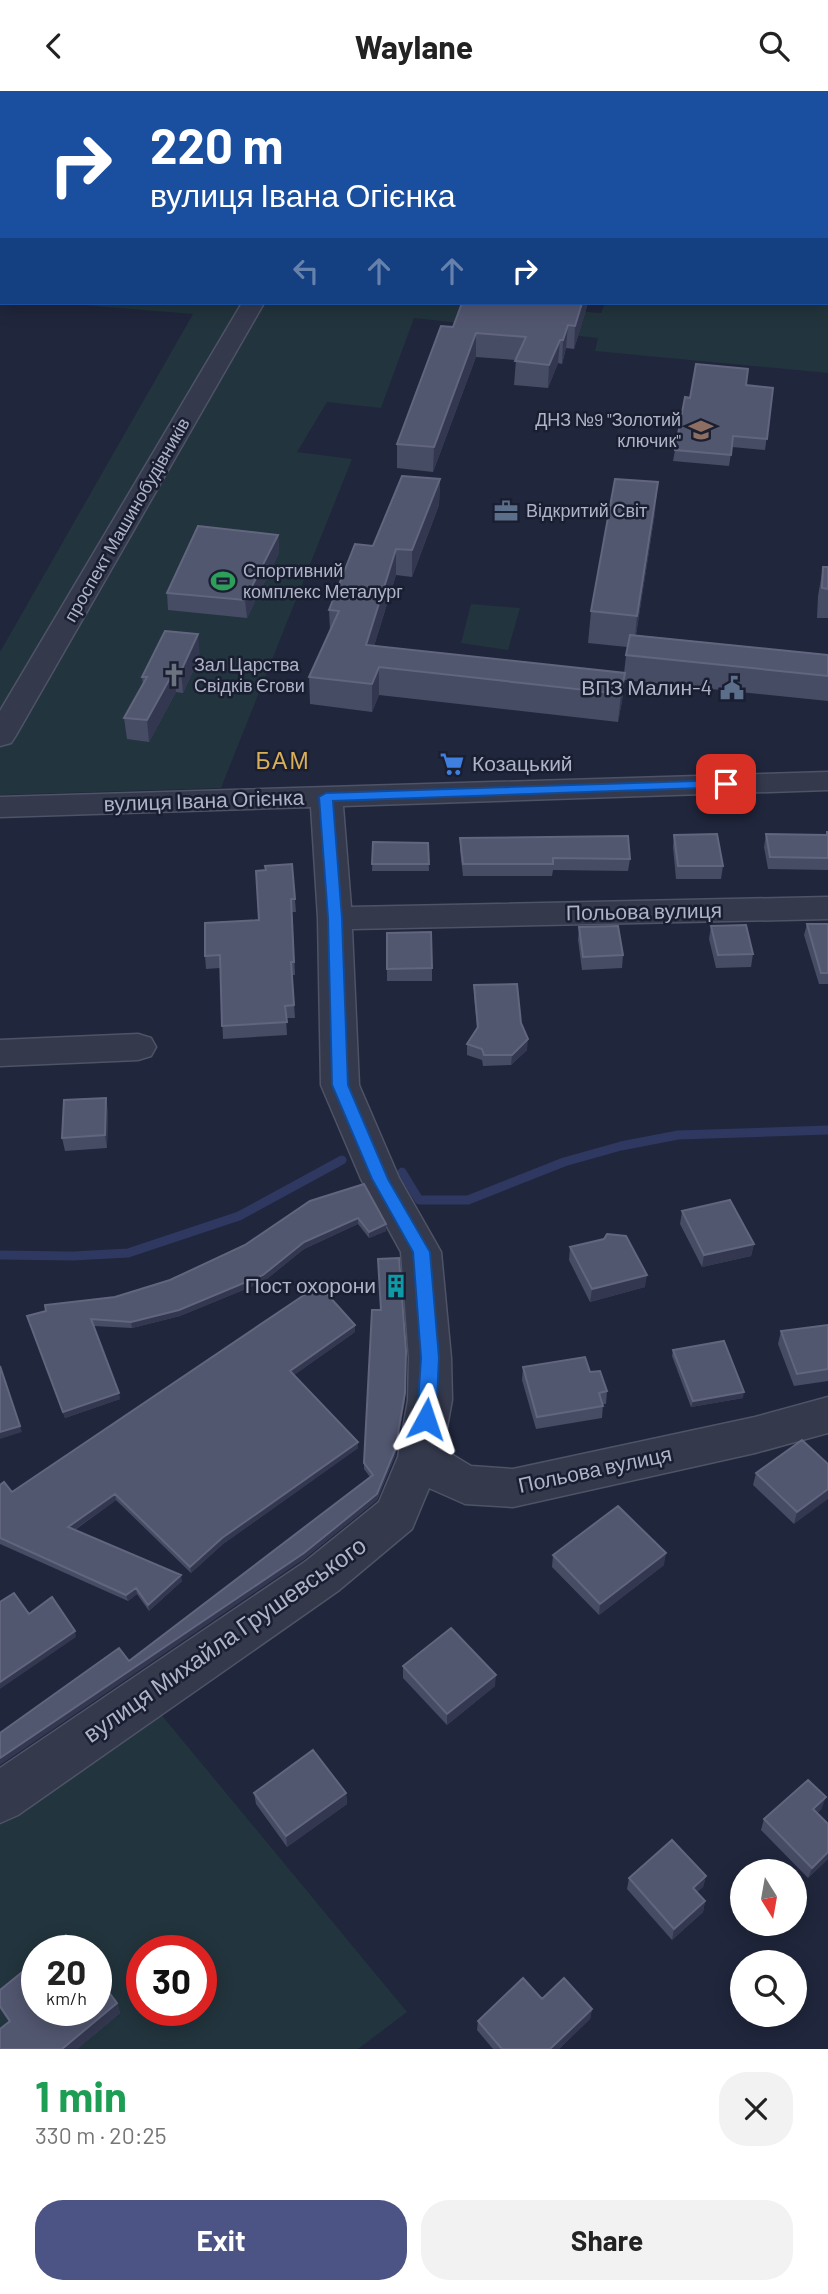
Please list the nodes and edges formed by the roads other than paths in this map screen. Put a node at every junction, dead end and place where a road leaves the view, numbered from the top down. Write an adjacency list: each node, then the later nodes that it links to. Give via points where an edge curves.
1 (252, 305): 2 (street, проспект Машинобудівників)
2 (0, 737)
3 (828, 781): 4 (street, вулиця Івана Огієнка)
4 (326, 797): 5 (street, вулиця Івана Огієнка); 7 (street)
5 (0, 807)
6 (828, 908): 7 (street, Польова вулиця)
7 (335, 918): 11 (street, via 340,1085 380,1179 421,1252 430,1400)
8 (138, 1047): 9 (street)
9 (0, 1053)
10 (828, 1415): 11 (street, Польова вулиця, via 513,1488 465,1485)
11 (420, 1457): 12 (street, вулиця Михайла Грушевського, via 396,1515 322,1576)
12 (0, 1798)

